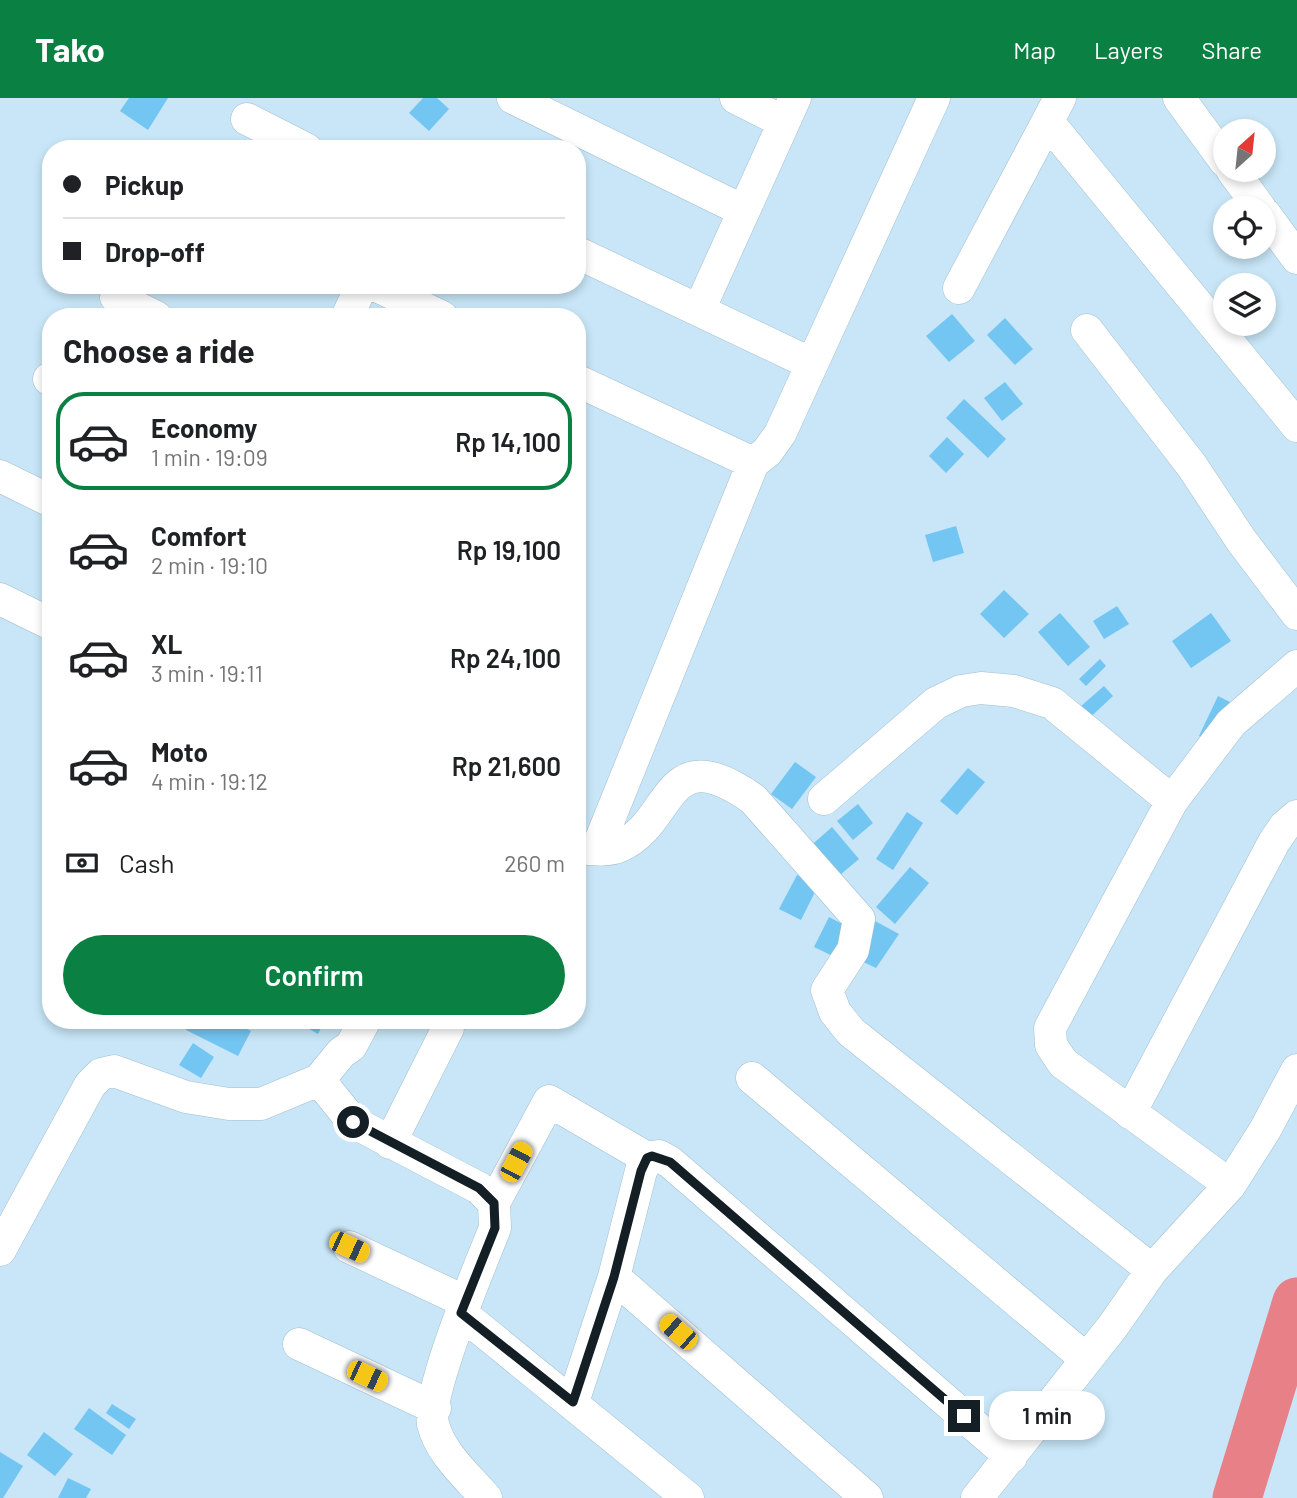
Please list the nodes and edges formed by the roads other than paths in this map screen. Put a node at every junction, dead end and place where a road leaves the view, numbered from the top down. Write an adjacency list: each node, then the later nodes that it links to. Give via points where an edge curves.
1 (513, 98): 10 (street)
2 (736, 98): 5 (street)
3 (934, 98): 21 (street)
4 (1179, 98): 9 (street)
5 (790, 110): 10 (street)
6 (1054, 110): 14 (street); 23 (street)
7 (247, 119): 8 (street)
8 (288, 140)
9 (1213, 145)
10 (744, 211): 19 (street)
11 (1276, 229): 13 (street)
12 (586, 257): 19 (street)
13 (1297, 258)
14 (959, 288)
15 (394, 294): 18 (street)
16 (116, 298): 17 (street)
17 (137, 308)
18 (423, 308)
19 (699, 310): 21 (street)
20 (1087, 330): 28 (street, via 1192,466)
21 (812, 364): 24 (street, via 780,434)
22 (586, 385): 24 (street)
23 (1297, 426)
24 (753, 463): 34 (street)
25 (0, 475): 26 (street)
26 (42, 496)
27 (0, 599): 29 (street)
28 (1297, 614)
29 (42, 620)
30 (1297, 666): 32 (street, via 1231,723)
31 (824, 799): 32 (street, via 936,702 981,688 1014,691 1052,703)
32 (1172, 801): 40 (street, via 1050,1028 1051,1045 1063,1063)
33 (1297, 816): 40 (street, via 1274,842)
34 (587, 848): 47 (street, via 621,846 687,779 707,776 753,799 859,919 853,950 827,990 835,1012 851,1031)
35 (360, 1029): 39 (street, via 351,1046)
36 (447, 1029): 41 (street)
37 (1297, 1070): 43 (street)
38 (752, 1078): 51 (street)
39 (319, 1080): 41 (street, via 353,1122); 46 (street, via 261,1104 229,1104 186,1097 114,1071 101,1074 90,1085)
40 (1129, 1113): 43 (street)
41 (390, 1143): 44 (street, via 479,1188)
42 (647, 1158): 44 (street, via 549,1101); 48 (street); 54 (street, via 659,1156 670,1162)
43 (1230, 1185): 47 (street)
44 (494, 1203): 49 (street, via 495,1228)
45 (349, 1247): 49 (street)
46 (0, 1250)
47 (1152, 1270): 51 (street)
48 (614, 1277): 52 (street); 57 (street)
49 (464, 1307): 52 (street); 53 (street, via 439,1380)
50 (299, 1344): 53 (street)
51 (1086, 1359): 54 (street)
52 (573, 1402): 56 (street)
53 (435, 1408): 55 (street, via 432,1422 447,1455)
54 (1011, 1457): 58 (street)
55 (486, 1498)
56 (688, 1498)
57 (867, 1498)
58 (977, 1498)

